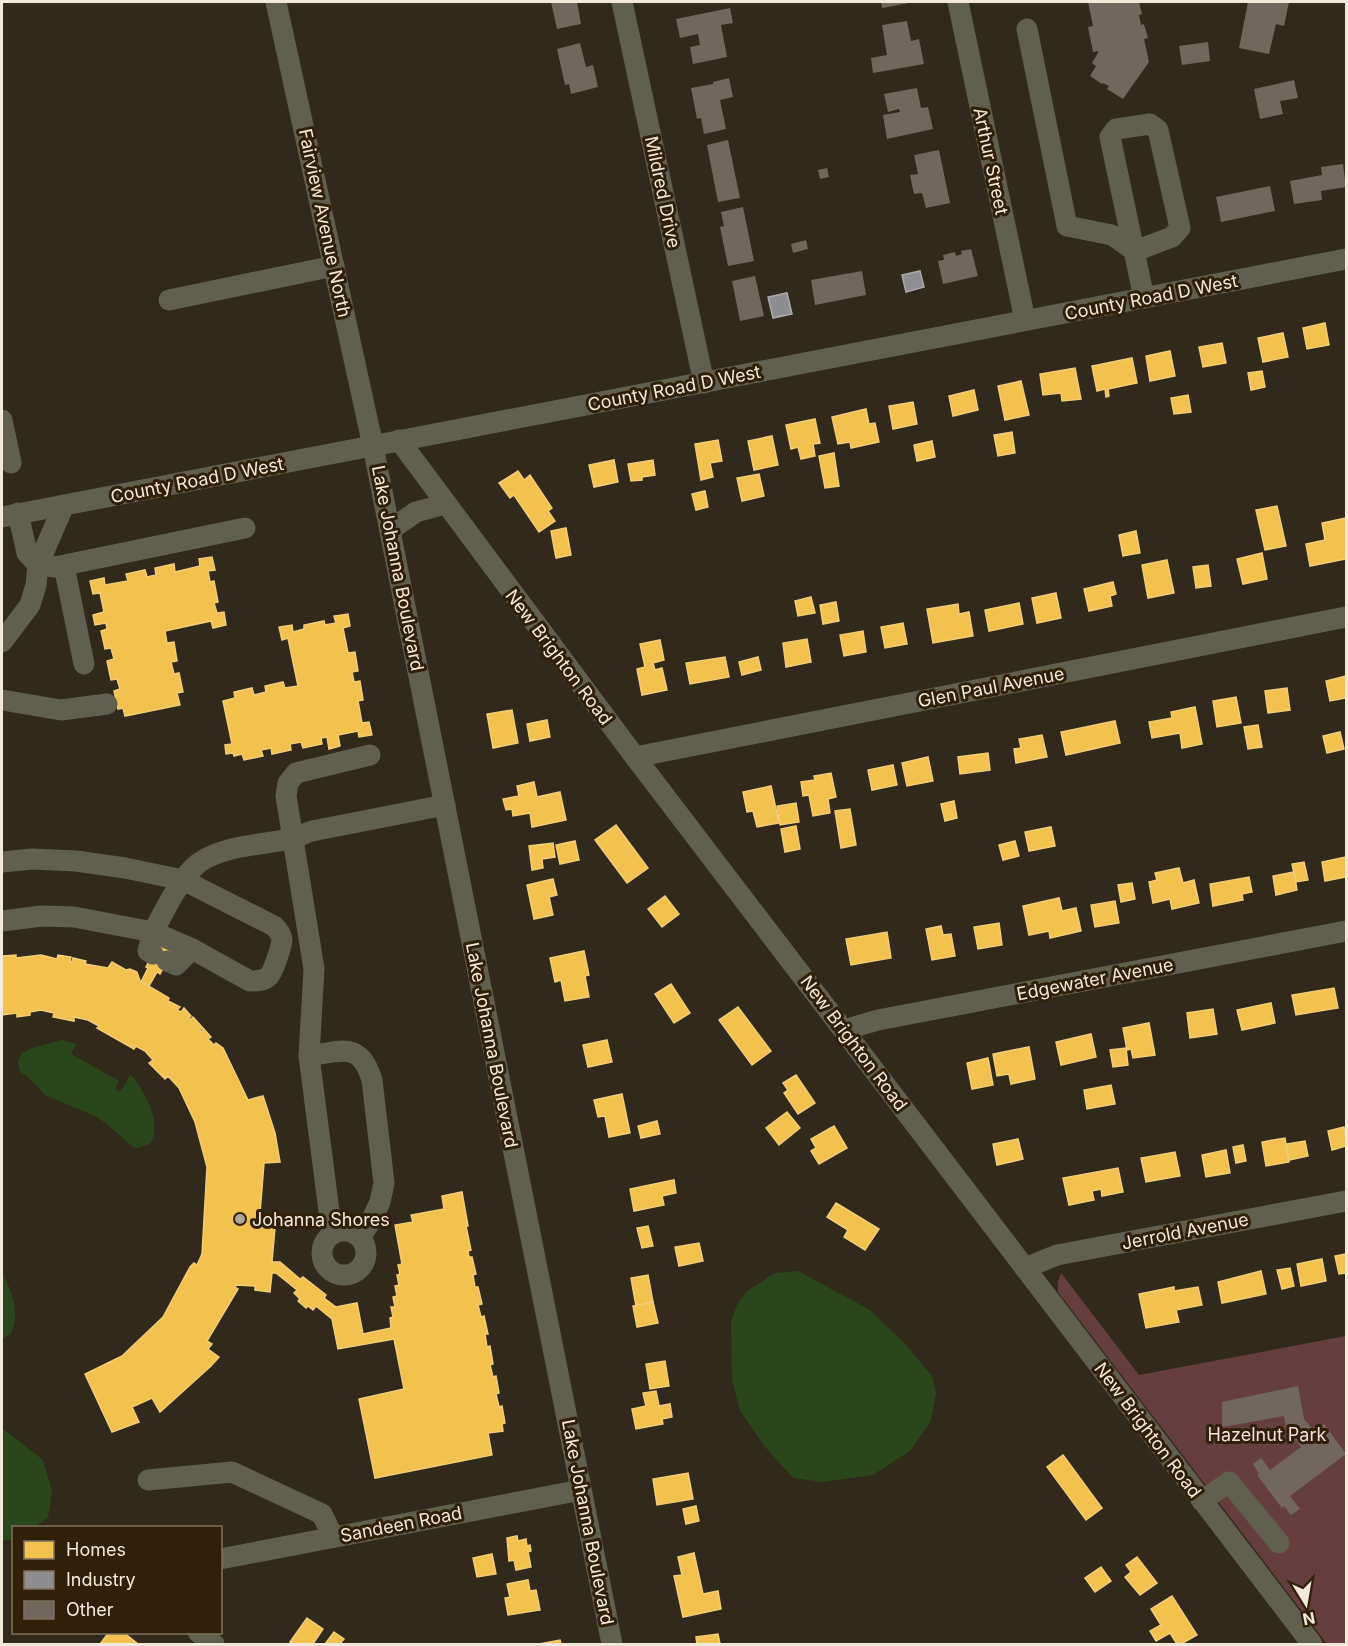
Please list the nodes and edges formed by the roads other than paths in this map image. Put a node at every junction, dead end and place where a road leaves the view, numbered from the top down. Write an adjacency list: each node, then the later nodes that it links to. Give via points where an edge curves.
1 (276, 2): 7 (street, Fairview Avenue North)
2 (622, 2): 11 (street, Mildred Drive)
3 (957, 2): 10 (street, Arthur Street)
4 (1028, 29): 5 (street, via 1066,226 1112,235)
5 (1135, 251): 5 (street, via 1172,237 1180,228 1158,130 1150,124 1116,129 1110,137); 8 (street)
6 (1347, 259): 8 (street, County Road D West)
7 (334, 266): 9 (street); 14 (street, Fairview Avenue North)
8 (1144, 298): 10 (street, County Road D West)
9 (169, 300)
10 (1025, 320): 11 (street, County Road D West)
11 (704, 382): 13 (street, County Road D West)
12 (2, 420): 15 (street)
13 (399, 440): 14 (street, County Road D West); 16 (street, New Brighton Road)
14 (373, 446): 17 (street, County Road D West); 20 (street, Lake Johanna Boulevard)
15 (11, 463)
16 (445, 504): 20 (street, via 416,512); 29 (street, New Brighton Road)
17 (64, 506): 18 (street, County Road D West); 21 (street)
18 (10, 515): 21 (street, via 27,553)
19 (245, 528): 22 (street)
20 (390, 530): 30 (street, Lake Johanna Boulevard)
21 (38, 565): 22 (street); 24 (street, via 30,605)
22 (64, 566): 25 (street)
23 (1347, 617): 29 (street, Glen Paul Avenue)
24 (2, 642)
25 (84, 664)
26 (2, 700): 27 (street, via 61,710)
27 (107, 704)
28 (370, 755): 31 (street, via 296,773 288,783 286,796)
29 (635, 757): 38 (street, New Brighton Road)
30 (446, 812): 31 (street, via 312,831); 45 (street, Lake Johanna Boulevard)
31 (293, 838): 33 (street, via 220,852 201,861); 39 (street, via 314,969)
32 (2, 862): 33 (street, via 76,861)
33 (183, 880): 36 (street); 37 (street, via 274,926 282,936 270,975 263,980 250,981)
34 (2, 921): 36 (street, via 74,917)
35 (1347, 931): 38 (street, Edgewater Avenue, via 878,1020)
36 (153, 932): 37 (street); 37 (street, via 148,951 160,958 176,965)
37 (192, 950)
38 (844, 1030): 43 (street, New Brighton Road)
39 (309, 1056): 41 (street); 42 (street, via 349,1050 368,1067 372,1080 384,1183 380,1202)
40 (1347, 1201): 43 (street, Jerrold Avenue, via 1057,1255)
41 (332, 1234): 42 (street, via 347,1230); 42 (street, via 322,1246 322,1257 330,1270 340,1275 357,1271 365,1262 366,1250)
42 (360, 1237)
43 (1025, 1268): 46 (street, New Brighton Road)
44 (148, 1480): 47 (street, via 232,1472 322,1514)
45 (581, 1490): 47 (street, Sandeen Road); 52 (street, Lake Johanna Boulevard)
46 (1202, 1501): 48 (street, via 1229,1482); 53 (street, New Brighton Road)
47 (333, 1537): 49 (street, Sandeen Road)
48 (1280, 1543)
49 (222, 1559)
50 (201, 1634): 51 (street)
51 (214, 1644)
52 (612, 1644)
53 (1312, 1644)

